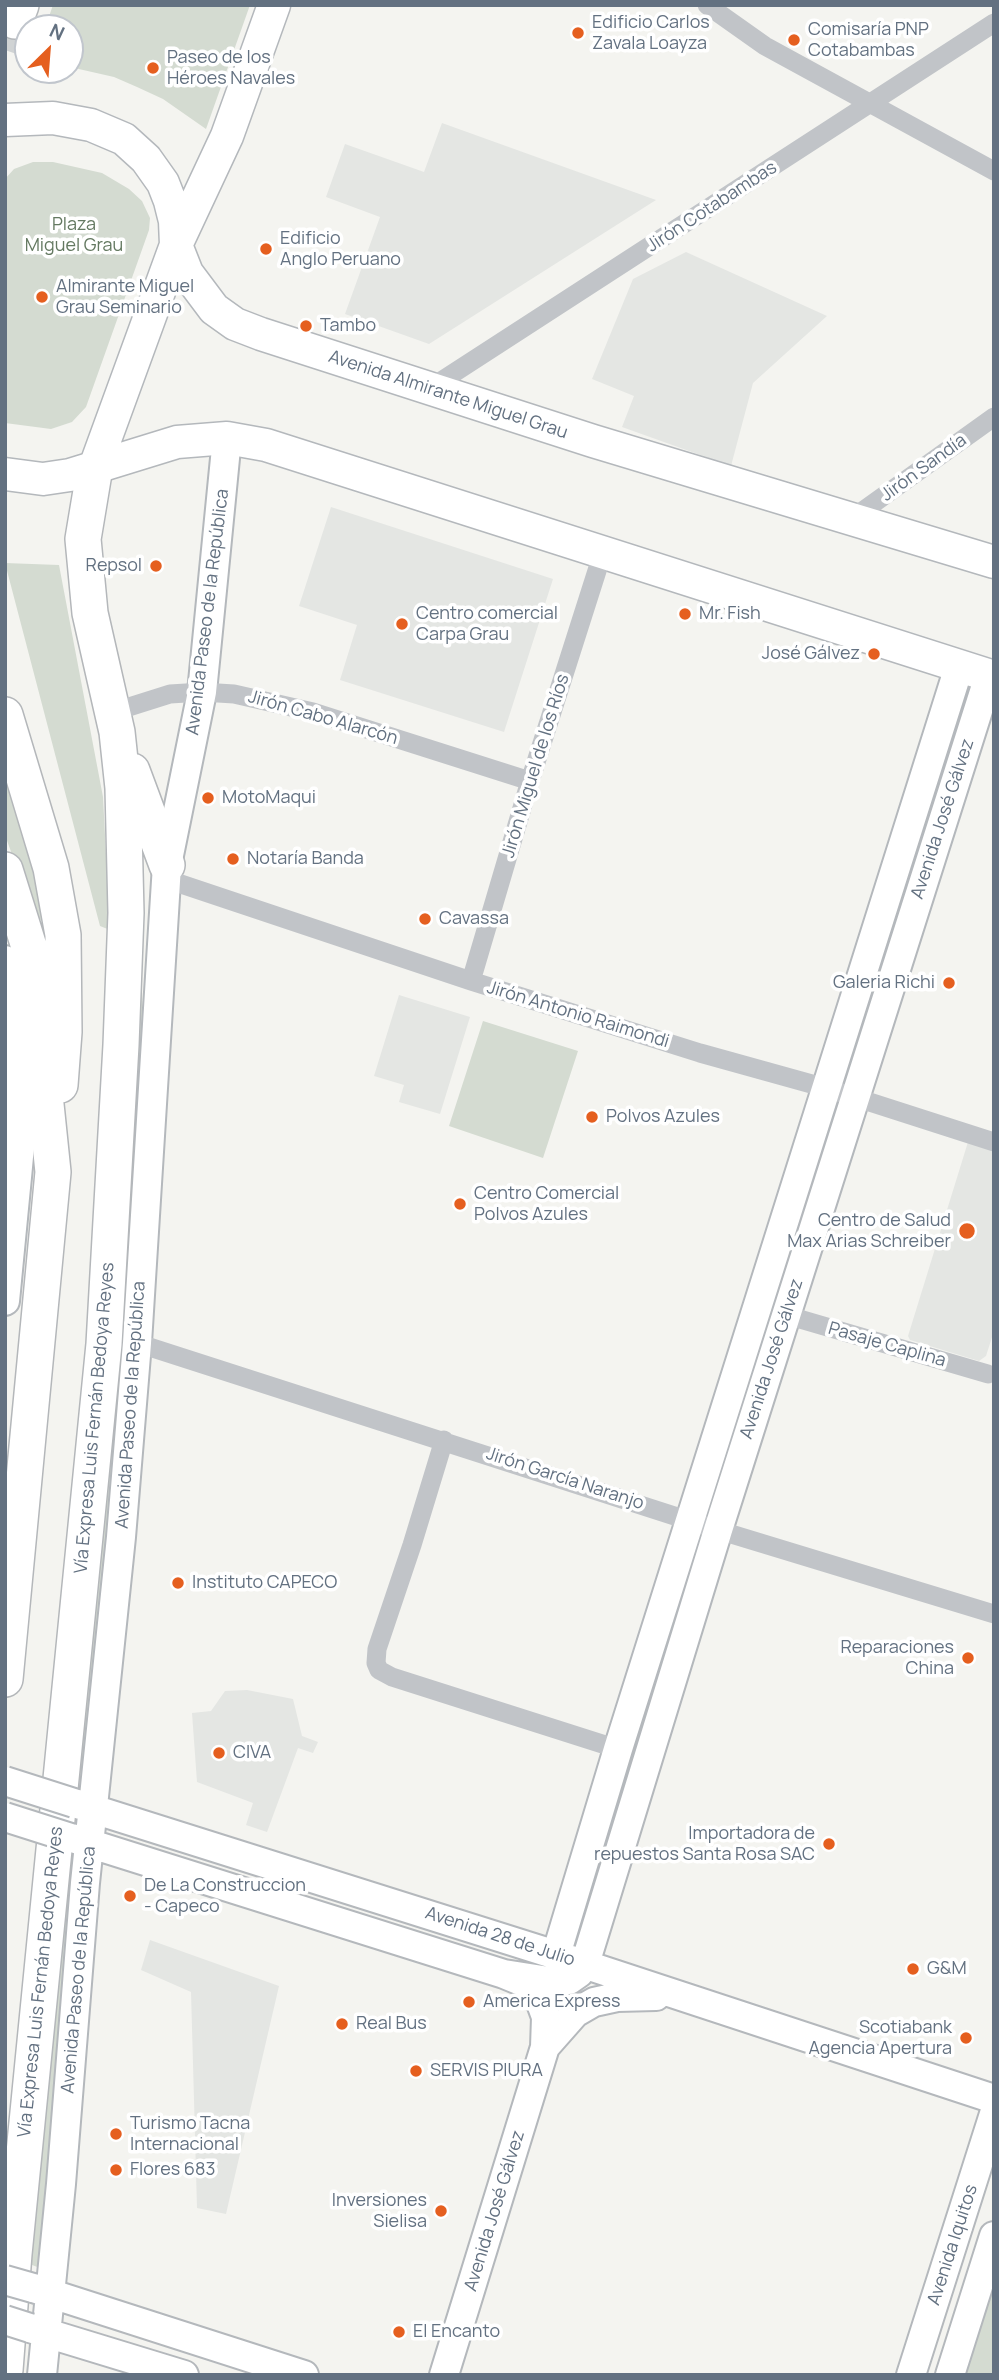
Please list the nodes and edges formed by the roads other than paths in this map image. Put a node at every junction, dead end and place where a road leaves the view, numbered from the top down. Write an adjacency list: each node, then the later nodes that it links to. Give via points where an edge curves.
1 (274, 5): 8 (main road, via 227,136)
2 (707, 5): 3 (street)
3 (727, 13): 5 (street, via 765,46)
4 (994, 23): 5 (street, Jirón Cotabambas)
5 (870, 105): 7 (street); 9 (street, Jirón Cotabambas)
6 (5, 120): 8 (main road, Avenida Almirante Miguel Grau, via 53,118 91,125 124,139 163,183 175,221)
7 (994, 171)
8 (176, 245): 9 (main road, Avenida Almirante Miguel Grau, via 201,293 235,324); 12 (main road)
9 (429, 389): 14 (main road, Avenida Almirante Miguel Grau)
10 (994, 417): 14 (street, Jirón Sandía)
11 (227, 438): 12 (main road, via 177,442); 15 (main road, via 266,444); 19 (main road, Avenida Paseo de la República)
12 (95, 467): 13 (main road, via 43,479); 21 (highway, Vía Expresa Luis Fernán Bedoya Reyes, via 83,539 90,613)
13 (5, 474)
14 (853, 518): 16 (main road, Avenida Almirante Miguel Grau)
15 (603, 552): 17 (main road); 22 (street, Jirón Miguel de los Ríos)
16 (994, 562)
17 (959, 667): 18 (main road); 27 (main road, Avenida José Gálvez)
18 (991, 677): 28 (main road, Avenida José Gálvez)
19 (202, 692): 21 (street, Jirón Cabo Alarcón, via 170,694); 22 (street, Jirón Cabo Alarcón, via 234,694 313,712); 24 (main road, Avenida Paseo de la República)
20 (5, 715): 30 (highway, via 51,868 63,935 64,1032)
21 (115, 722): 24 (highway); 56 (highway, Vía Expresa Luis Fernán Bedoya Reyes, via 126,913 104,1344)
22 (530, 781): 26 (street, Jirón Miguel de los Ríos)
23 (5, 870): 30 (highway, via 30,950)
24 (167, 872): 26 (street, Jirón Antonio Raimondi); 33 (main road, Avenida Paseo de la República)
25 (5, 960): 31 (main road, via 20,1059 21,1136)
26 (471, 981): 27 (street, Jirón Antonio Raimondi)
27 (826, 1088): 28 (street, Jirón Antonio Raimondi); 36 (main road, Avenida José Gálvez)
28 (855, 1097): 29 (street, Jirón Antonio Raimondi); 32 (main road, Avenida José Gálvez)
29 (994, 1142)
30 (53, 1171): 39 (highway)
31 (5, 1301)
32 (786, 1315): 34 (street, Pasaje Caplina); 37 (main road, Avenida José Gálvez)
33 (136, 1343): 35 (street, Jirón García Naranjo); 42 (main road, Avenida Paseo de la República, via 121,1537)
34 (988, 1374)
35 (444, 1440): 36 (street, Jirón García Naranjo); 40 (street, via 377,1649 379,1670)
36 (691, 1520): 37 (street, Jirón García Naranjo); 40 (main road, Avenida José Gálvez)
37 (718, 1530): 38 (street, Jirón García Naranjo); 46 (main road, Avenida José Gálvez)
38 (994, 1614)
39 (5, 1679)
40 (618, 1749): 45 (main road, Avenida José Gálvez)
41 (5, 1781): 42 (main road, Avenida 28 de Julio, bridge)
42 (84, 1806): 44 (main road, Avenida Paseo de la República); 45 (main road, Avenida 28 de Julio)
43 (5, 1816): 44 (main road, Avenida 28 de Julio, bridge)
44 (81, 1841): 47 (main road, Avenida 28 de Julio); 54 (main road, Avenida Paseo de la República, via 61,2184)
45 (556, 1955): 46 (main road, Avenida 28 de Julio)
46 (585, 1964): 47 (main road, via 569,1980 555,1982); 48 (main road, Avenida 28 de Julio)
47 (504, 1974): 49 (main road, Avenida 28 de Julio, via 526,1983 539,1998 546,2017)
48 (693, 2000): 49 (main road, via 640,1995 594,2002 575,2013); 50 (main road, Avenida 28 de Julio)
49 (545, 2047): 60 (main road, Avenida José Gálvez)
50 (994, 2099)
51 (994, 2114): 61 (main road, Avenida Iquitos)
52 (994, 2236): 62 (main road, Avenida Iquitos)
53 (5, 2280): 54 (main road, bridge)
54 (41, 2290): 55 (main road, Avenida Paseo de la República); 59 (main road)
55 (27, 2327): 57 (main road, Avenida Paseo de la República); 58 (main road)
56 (5, 2370)
57 (41, 2375)
58 (184, 2375)
59 (304, 2375)
60 (444, 2375)
61 (911, 2375)
62 (950, 2375)

